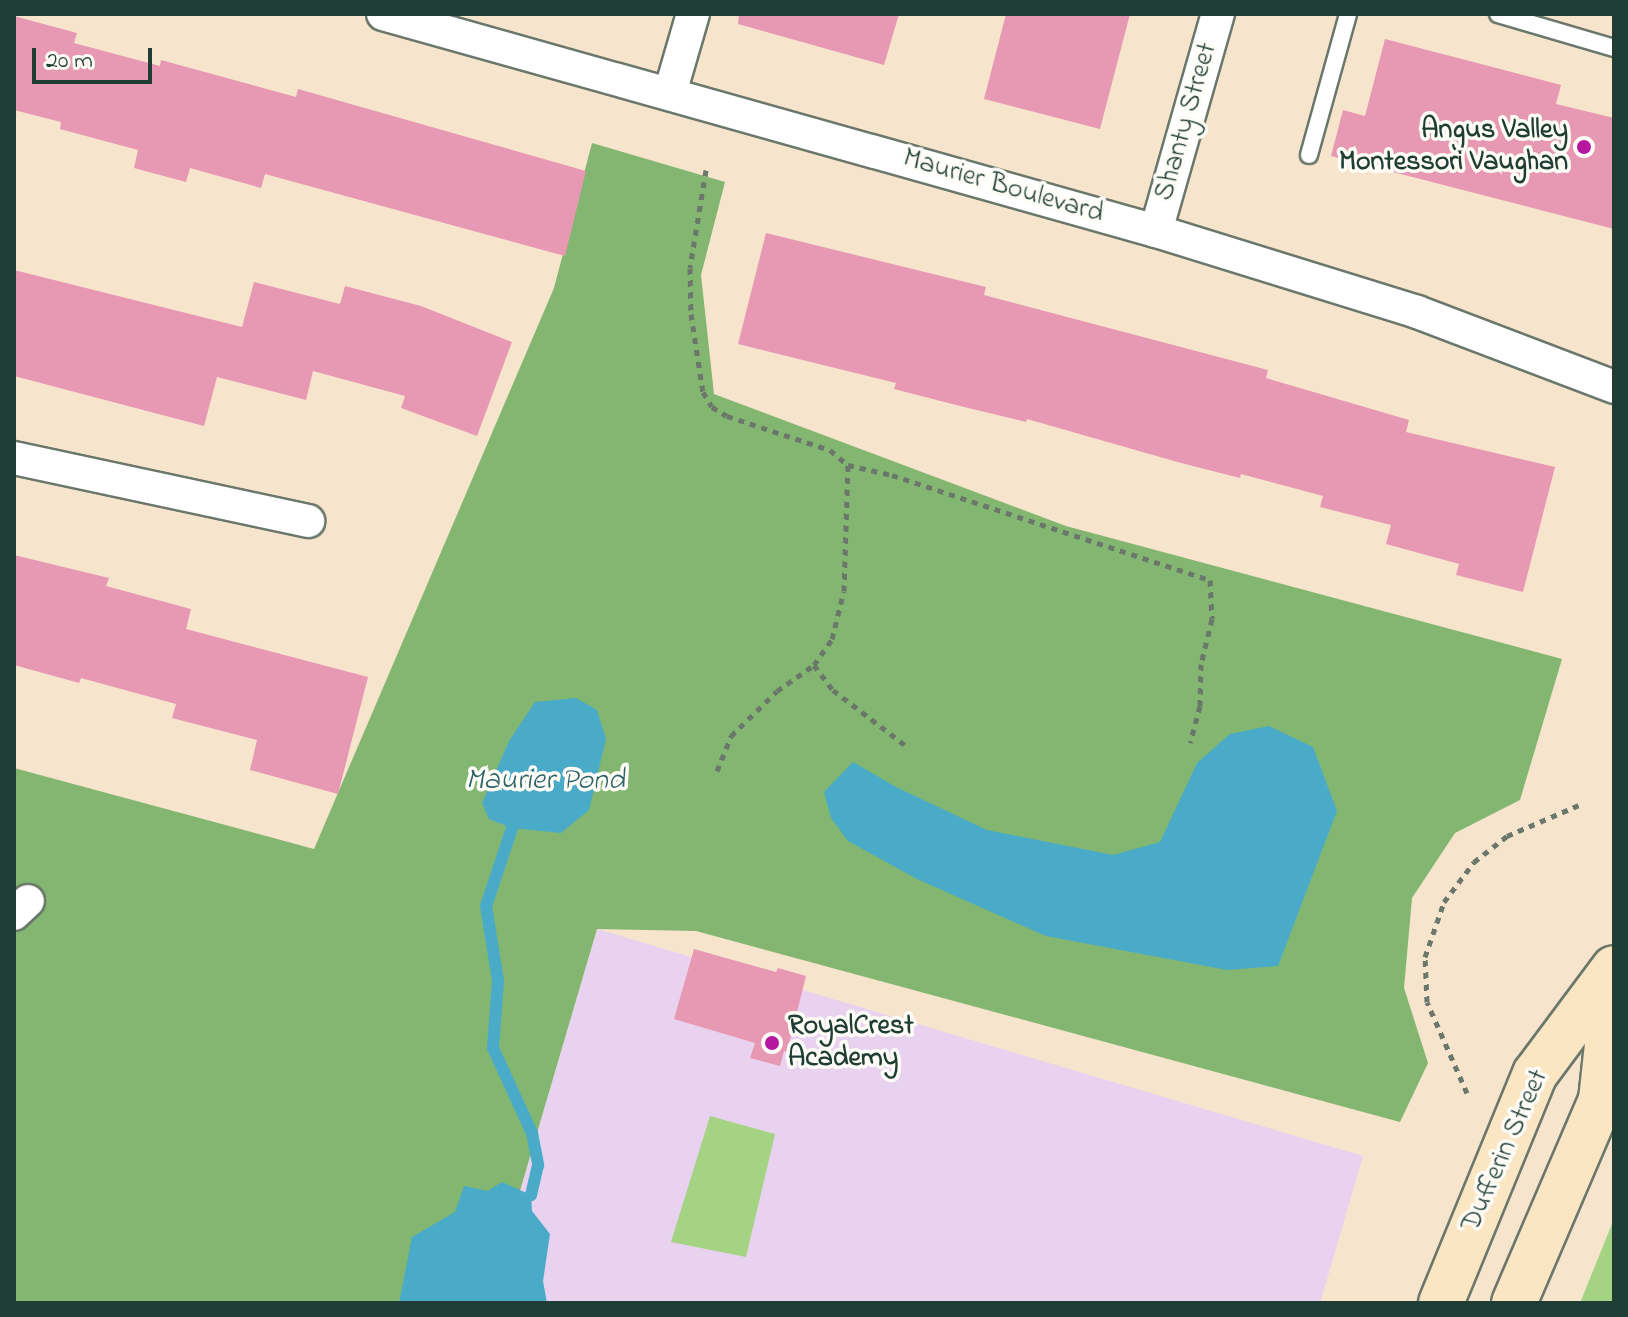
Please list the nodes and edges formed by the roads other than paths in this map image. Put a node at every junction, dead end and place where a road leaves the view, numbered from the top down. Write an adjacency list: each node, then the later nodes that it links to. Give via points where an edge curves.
1 (383, 14): 7 (street, Maurier Boulevard)
2 (693, 14): 7 (street)
3 (1218, 14): 9 (street, Shanty Street)
4 (1348, 14): 8 (lane)
5 (1498, 14): 6 (lane)
6 (1614, 48)
7 (670, 93): 9 (street, Maurier Boulevard)
8 (1309, 155)
9 (1156, 231): 10 (street, Maurier Boulevard, via 1417,312)
10 (1614, 387)
11 (14, 458): 12 (street)
12 (308, 521)
13 (1614, 968): 15 (main road, Dufferin Street, via 1535,1074)
14 (1614, 981): 16 (main road, via 1601,1100)
15 (1441, 1303)
16 (1514, 1303)

